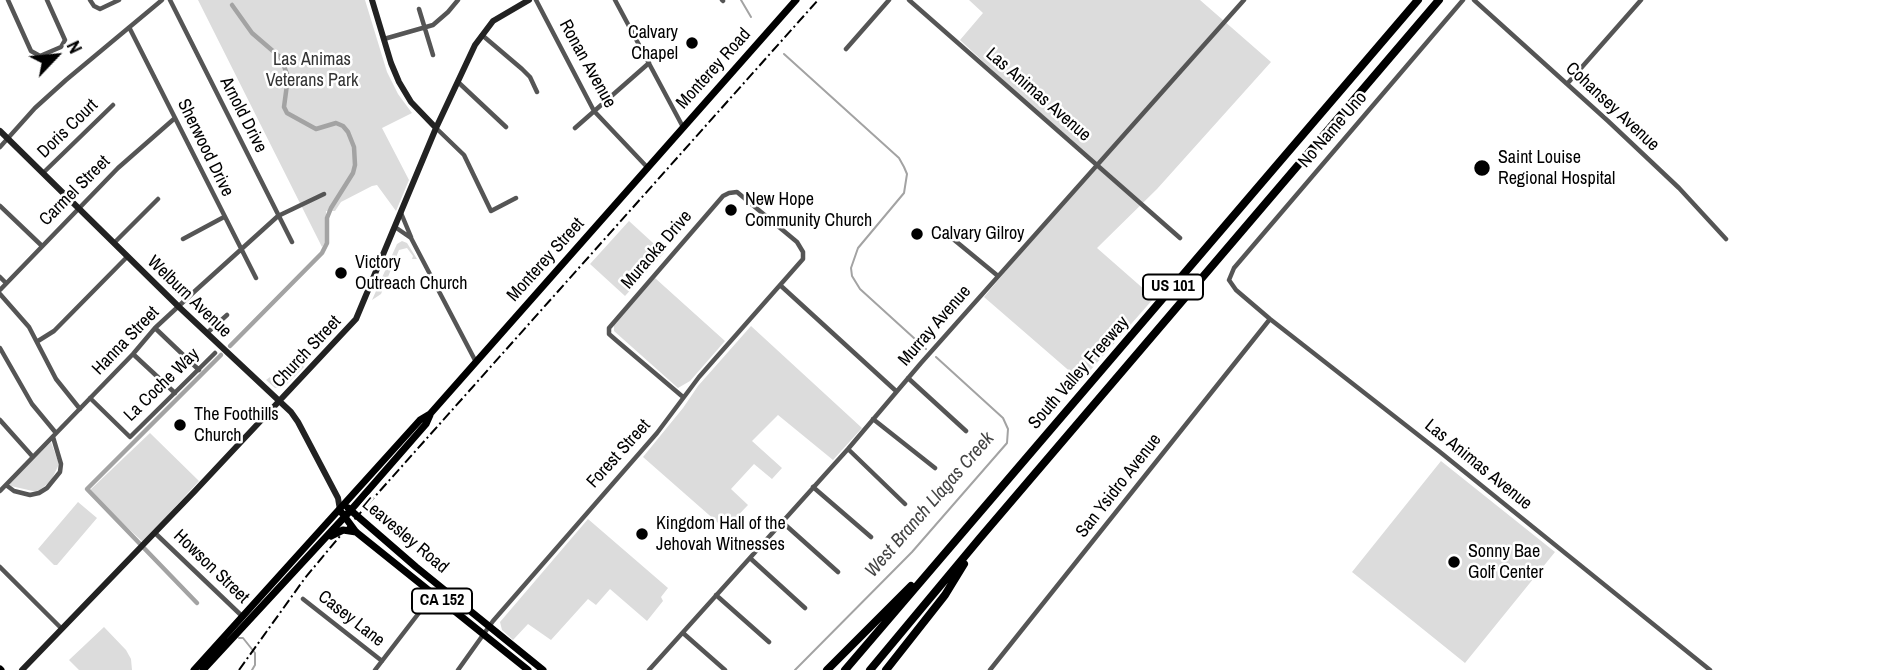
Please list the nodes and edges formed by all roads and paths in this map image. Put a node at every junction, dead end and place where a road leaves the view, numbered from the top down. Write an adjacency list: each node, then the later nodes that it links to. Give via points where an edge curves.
1 (8, 0): 2 (street, via 35,55 42,56 65,43)
2 (47, 0)
3 (90, 0): 4 (street, via 100,9)
4 (119, 0)
5 (162, 0): 22 (street)
6 (170, 0): 51 (street, Arnold Drive)
7 (372, 0): 25 (street)
8 (458, 0): 23 (street, via 439,21)
9 (529, 0): 24 (street, Church Street, via 499,16)
10 (536, 0): 33 (street, Ronan Avenue)
11 (615, 0): 28 (street)
12 (796, 0): 36 (main road, Monterey Road)
13 (889, 0): 26 (street)
14 (909, 0): 42 (street, Las Animas Avenue)
15 (1244, 0): 42 (street, Murray Avenue)
16 (1418, 0): 111 (highway, South Valley Freeway / US 101)
17 (1439, 0): 106 (highway, South Valley Freeway / US 101)
18 (1463, 0): 68 (street, No Name Uno, via 1234,268)
19 (1474, 0): 30 (street, Cohansey Avenue)
20 (1641, 0): 30 (street)
21 (419, 9): 23 (street)
22 (130, 29): 34 (street, Sherwood Drive); 40 (street, via 66,80)
23 (424, 29): 25 (street); 27 (street)
24 (481, 34): 29 (street, Church Street); 31 (street, via 530,77)
25 (384, 39): 37 (street, via 403,89)
26 (846, 49)
27 (433, 55)
28 (649, 63): 33 (street); 36 (street)
29 (457, 81): 35 (street); 37 (street, Church Street)
30 (1567, 84): 58 (street, Cohansey Avenue, via 1679,188)
31 (537, 92)
32 (113, 105): 44 (street, Doris Court)
33 (594, 111): 38 (street); 43 (street, Ronan Avenue)
34 (175, 118): 49 (street, Carmel Street); 52 (street, Sherwood Drive)
35 (506, 127)
36 (683, 127): 43 (main road, Monterey Street)
37 (436, 128): 46 (street, via 464,155 491,211); 50 (street, Church Street)
38 (575, 128)
39 (0, 131): 40 (street, Welburn Avenue)
40 (8, 138): 41 (street); 44 (street, Welburn Avenue)
41 (0, 147)
42 (1097, 165): 56 (street, Las Animas Avenue); 65 (street, Murray Avenue)
43 (648, 168): 81 (main road, Monterey Street)
44 (43, 174): 49 (street, Welburn Avenue)
45 (324, 194): 51 (street, Hanna Street)
46 (516, 198)
47 (158, 199): 60 (street)
48 (0, 206): 61 (street)
49 (77, 208): 60 (street, Welburn Avenue); 61 (street, Carmel Street)
50 (401, 212): 53 (street, Church Street); 55 (street)
51 (278, 216): 59 (street, Arnold Drive); 62 (street, Hanna Street)
52 (224, 217): 57 (street); 62 (street, Sherwood Drive)
53 (396, 227): 55 (street); 88 (street, Church Street, via 356,319)
54 (947, 234): 65 (street)
55 (411, 238): 81 (street)
56 (1180, 238)
57 (183, 239)
58 (1726, 239)
59 (292, 242)
60 (114, 244): 63 (street, Welburn Avenue)
61 (41, 245): 69 (street, Carmel Street)
62 (242, 249): 67 (street, Sherwood Drive); 72 (street, Hanna Street)
63 (127, 257): 72 (street, Welburn Avenue); 77 (street, via 54,331)
64 (803, 259): 70 (street, Forest Street); 86 (street, Muraoka Drive, via 797,242 737,192 729,192 693,230 609,328 609,334)
65 (998, 276): 83 (street, Murray Avenue)
66 (0, 277): 69 (street)
67 (256, 278)
68 (1229, 280): 74 (street, Las Animas Avenue)
69 (6, 283): 71 (street, Carmel Street)
70 (780, 285): 84 (street); 86 (street, Forest Street)
71 (0, 292): 77 (street)
72 (179, 307): 75 (street, Hanna Street); 76 (street, Welburn Avenue)
73 (227, 315): 76 (street)
74 (1270, 319): 137 (street, San Ysidro Avenue); 138 (street, Las Animas Avenue)
75 (155, 328): 80 (street, Hanna Street); 82 (street)
76 (207, 333): 88 (street, Welburn Avenue)
77 (38, 341): 89 (street, via 56,379)
78 (0, 348): 93 (street)
79 (215, 353): 82 (street, La Coche Way)
80 (134, 354): 85 (street); 87 (street, Hanna Street)
81 (476, 363): 101 (main road, Monterey Street)
82 (199, 370): 85 (street, La Coche Way)
83 (908, 378): 84 (street, Murray Avenue); 92 (street)
84 (897, 391): 90 (street, Murray Avenue)
85 (175, 393): 87 (street, La Coche Way, via 130,437)
86 (683, 397): 118 (street, Forest Street, via 657,433)
87 (90, 398): 89 (street, Hanna Street)
88 (280, 402): 101 (street, Welburn Avenue, via 298,422); 104 (street, Church Street)
89 (80, 409): 93 (street, Hanna Street)
90 (873, 419): 94 (street, Murray Avenue); 96 (street)
91 (0, 420): 95 (street)
92 (966, 431)
93 (55, 435): 95 (street, Hanna Street); 97 (street, via 60,472 47,488 30,495)
94 (848, 449): 98 (street, Murray Avenue); 100 (street)
95 (33, 457): 97 (street, Hanna Street)
96 (935, 468)
97 (5, 485): 99 (street, Hanna Street)
98 (813, 487): 102 (street, Murray Avenue); 105 (street)
99 (0, 491)
100 (905, 504)
101 (345, 511): 103 (main road, Leavesley Road); 107 (main road, Monterey Street); 114 (main road, Leavesley Road / CA 152); 117 (main road, Monterey Street)
102 (781, 521): 108 (street, Murray Avenue); 110 (street)
103 (356, 532): 107 (main road, via 340,531); 112 (main road, Leavesley Road / CA 152)
104 (155, 533): 117 (street, Howson Street); 119 (street, Church Street)
105 (871, 537)
106 (980, 538): 135 (highway, South Valley Freeway / US 101); 136 (highway, via 945,595)
107 (320, 543): 117 (main road, Monterey Street)
108 (750, 558): 113 (street, Murray Avenue); 116 (street)
109 (0, 567): 119 (street)
110 (838, 572)
111 (927, 574): 133 (highway); 134 (highway, South Valley Freeway / US 101)
112 (433, 594): 114 (street); 121 (main road, Leavesley Road / CA 152); 123 (street)
113 (716, 595): 120 (street, Murray Avenue); 122 (street)
114 (453, 598): 118 (main road, Leavesley Road / CA 152)
115 (303, 599): 123 (street, Casey Lane)
116 (805, 608)
117 (244, 619): 125 (main road, Monterey Street); 126 (main road, Monterey Street)
118 (488, 626): 121 (street, Forest Street); 130 (main road, Leavesley Road / CA 152)
119 (62, 629): 124 (street, Church Street)
120 (683, 633): 131 (street, Murray Avenue); 132 (street)
121 (483, 634): 128 (street, Forest Street); 129 (main road, Leavesley Road / CA 152)
122 (769, 642)
123 (382, 661): 127 (street)
124 (22, 670)
125 (194, 670)
126 (203, 670)
127 (375, 670)
128 (458, 670)
129 (528, 670)
130 (543, 670)
131 (649, 670)
132 (725, 670)
133 (827, 670)
134 (845, 670)
135 (870, 670)
136 (887, 670)
137 (990, 670)
138 (1710, 670)

